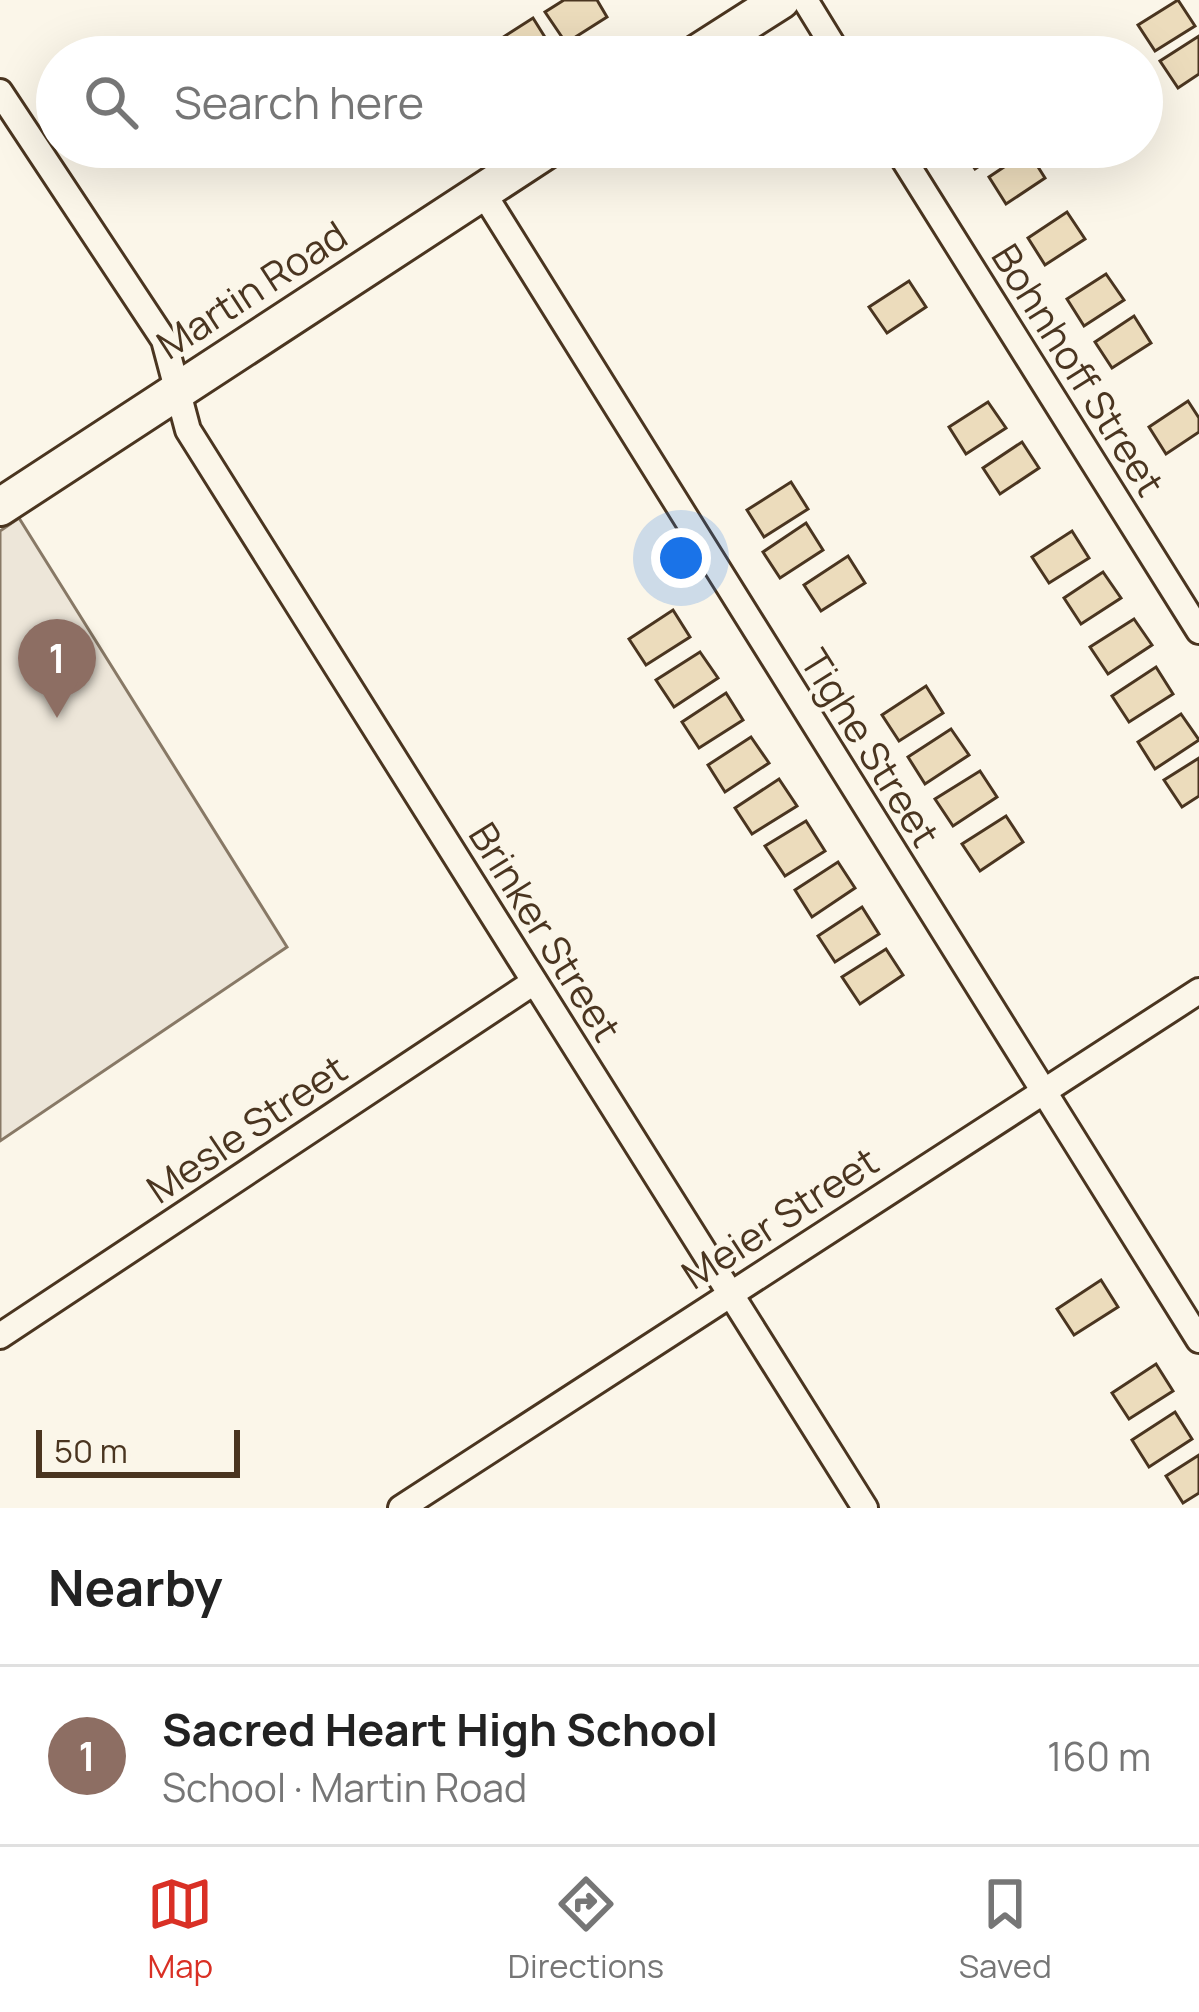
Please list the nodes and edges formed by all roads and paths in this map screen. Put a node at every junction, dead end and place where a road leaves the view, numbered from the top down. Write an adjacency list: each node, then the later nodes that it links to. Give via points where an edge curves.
1 (781, 0): 3 (street)
2 (805, 0): 4 (street)
3 (725, 36)
4 (827, 36)
5 (0, 92): 6 (street, Brinker Street)
6 (36, 146)
7 (50, 168): 11 (street, Brinker Street, via 164,340)
8 (518, 168): 10 (street, Martin Road)
9 (909, 168): 13 (street, Bohnhoff Street)
10 (482, 191): 11 (street, Martin Road); 16 (street, Tighe Street)
11 (179, 387): 12 (street, Martin Road); 14 (street, Brinker Street, via 188,430)
12 (0, 507)
13 (1199, 632)
14 (534, 982): 17 (street, Brinker Street); 18 (street, Mesle Street)
15 (1199, 991): 16 (street, Meier Street)
16 (1042, 1094): 17 (street, Meier Street); 19 (street, Tighe Street)
17 (730, 1293): 20 (street, Meier Street); 21 (street, Brinker Street)
18 (0, 1336)
19 (1199, 1340)
20 (401, 1508)
21 (865, 1508)

